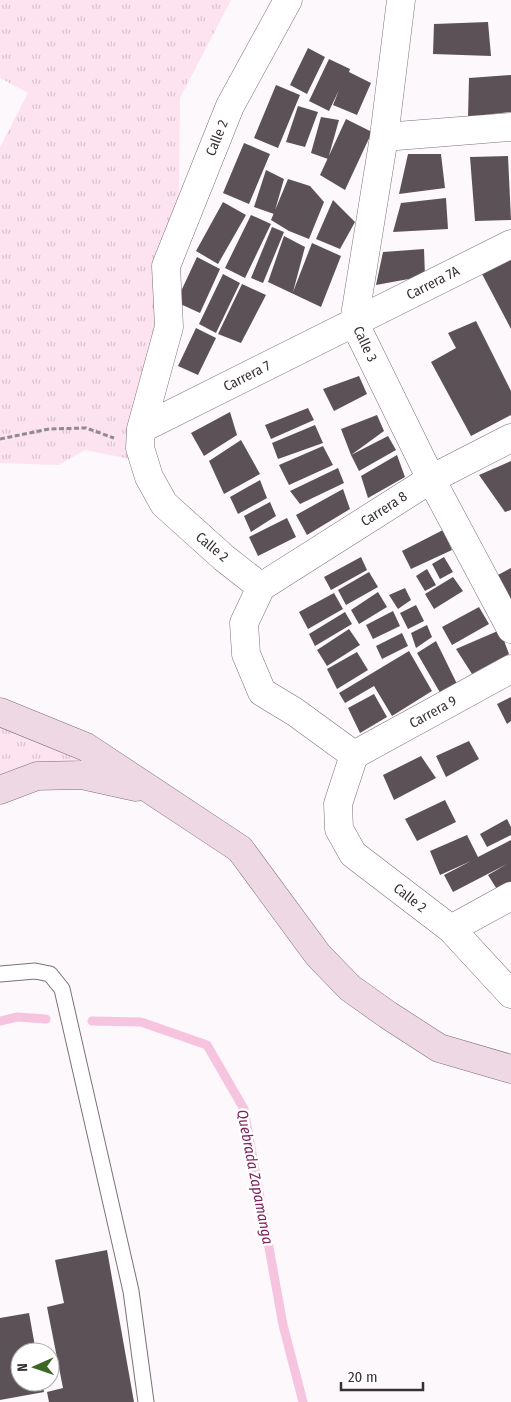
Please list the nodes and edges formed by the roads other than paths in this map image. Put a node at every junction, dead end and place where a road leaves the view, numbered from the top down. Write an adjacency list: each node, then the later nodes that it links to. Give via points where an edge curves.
1 (288, 0): 7 (street, Calle 2, via 230,106 166,266 170,327)
2 (402, 0): 4 (street, Calle 3)
3 (511, 127): 4 (street)
4 (384, 137): 6 (street, Calle 3)
5 (511, 244): 6 (street, Carrera 7A)
6 (354, 322): 7 (street, Carrera 7); 9 (street, Calle 3)
7 (140, 438): 10 (street, Calle 2, via 149,477 164,504)
8 (511, 438): 9 (street, Carrera 8)
9 (431, 479): 10 (street, Carrera 8); 11 (street, Calle 3)
10 (262, 587): 14 (street, via 244,623 246,654 262,692)
11 (511, 629)
12 (511, 669): 14 (street, Carrera 9)
13 (0, 712): 16 (street, via 86,747)
14 (354, 755): 18 (street, Calle 2, via 338,804 339,830 353,854)
15 (0, 790): 16 (street, via 37,776 82,775)
16 (152, 791): 21 (street, via 240,849 318,955 350,988)
17 (511, 896): 18 (street)
18 (451, 929): 20 (street, Calle 2)
19 (0, 974): 24 (lane, via 35,971 50,974 62,989 131,1291)
20 (511, 994)
21 (439, 1048): 22 (street); 23 (street)
22 (511, 1050)
23 (511, 1069)
24 (146, 1402)

